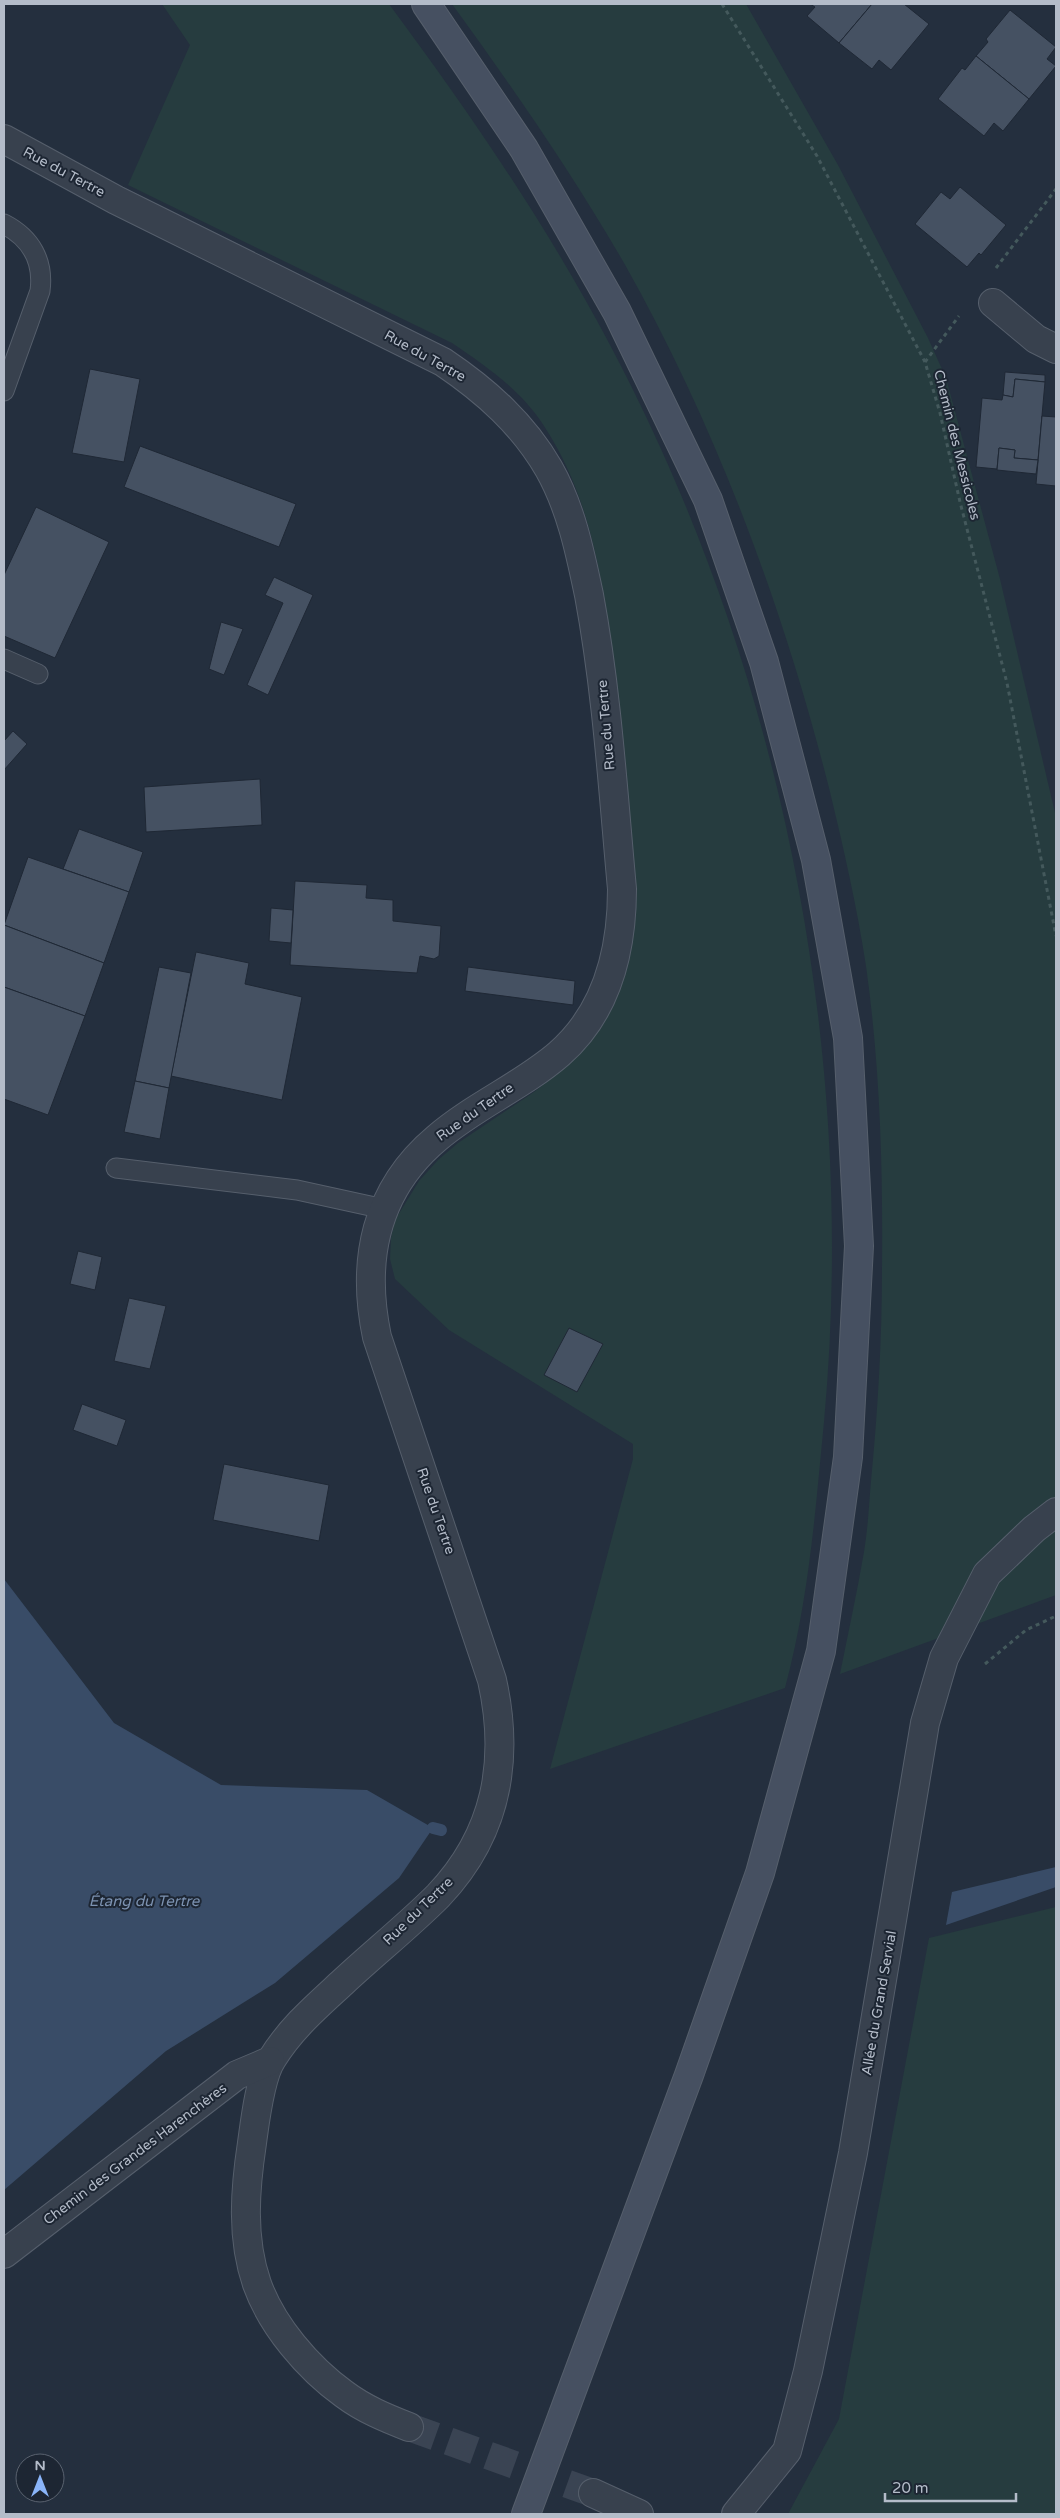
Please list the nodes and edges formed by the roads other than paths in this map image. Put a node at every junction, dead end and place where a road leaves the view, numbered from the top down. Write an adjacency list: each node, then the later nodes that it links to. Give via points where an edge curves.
1 (426, 4): 16 (main road, via 524,149 613,304 708,500 764,662 816,860 848,1038 859,1246 848,1457 821,1651 760,1873 686,2085)
2 (4, 139): 10 (street, Rue du Tertre, via 116,200 444,362 501,407 526,435 549,470 567,508 579,548 599,647 622,890 622,924 616,959 604,992 576,1035 559,1054 437,1137 398,1182)
3 (4, 224): 6 (lane, via 33,248 42,276 40,291)
4 (993, 303): 5 (street, via 1036,339)
5 (1056, 349)
6 (4, 390)
7 (4, 659): 8 (lane)
8 (38, 674)
9 (116, 1168): 10 (lane, via 297,1190)
10 (384, 1209): 12 (street, Rue du Tertre, via 374,1240 369,1272 370,1305 377,1337 492,1680 501,1744 498,1777 478,1840 460,1869 438,1895 299,2022)
11 (1056, 1512): 18 (street, Allée du Grand Servial, via 987,1574 944,1658 925,1723 853,2153 808,2371 787,2451)
12 (270, 2061): 13 (street, Chemin des Grandes Harenchères, via 237,2075); 14 (street, Rue du Tertre, via 257,2111 247,2178 249,2248 257,2284 273,2316 317,2371 344,2394 373,2412)
13 (4, 2254)
14 (409, 2427)
15 (593, 2493): 17 (street)
16 (526, 2514)
17 (639, 2514)
18 (736, 2514)

